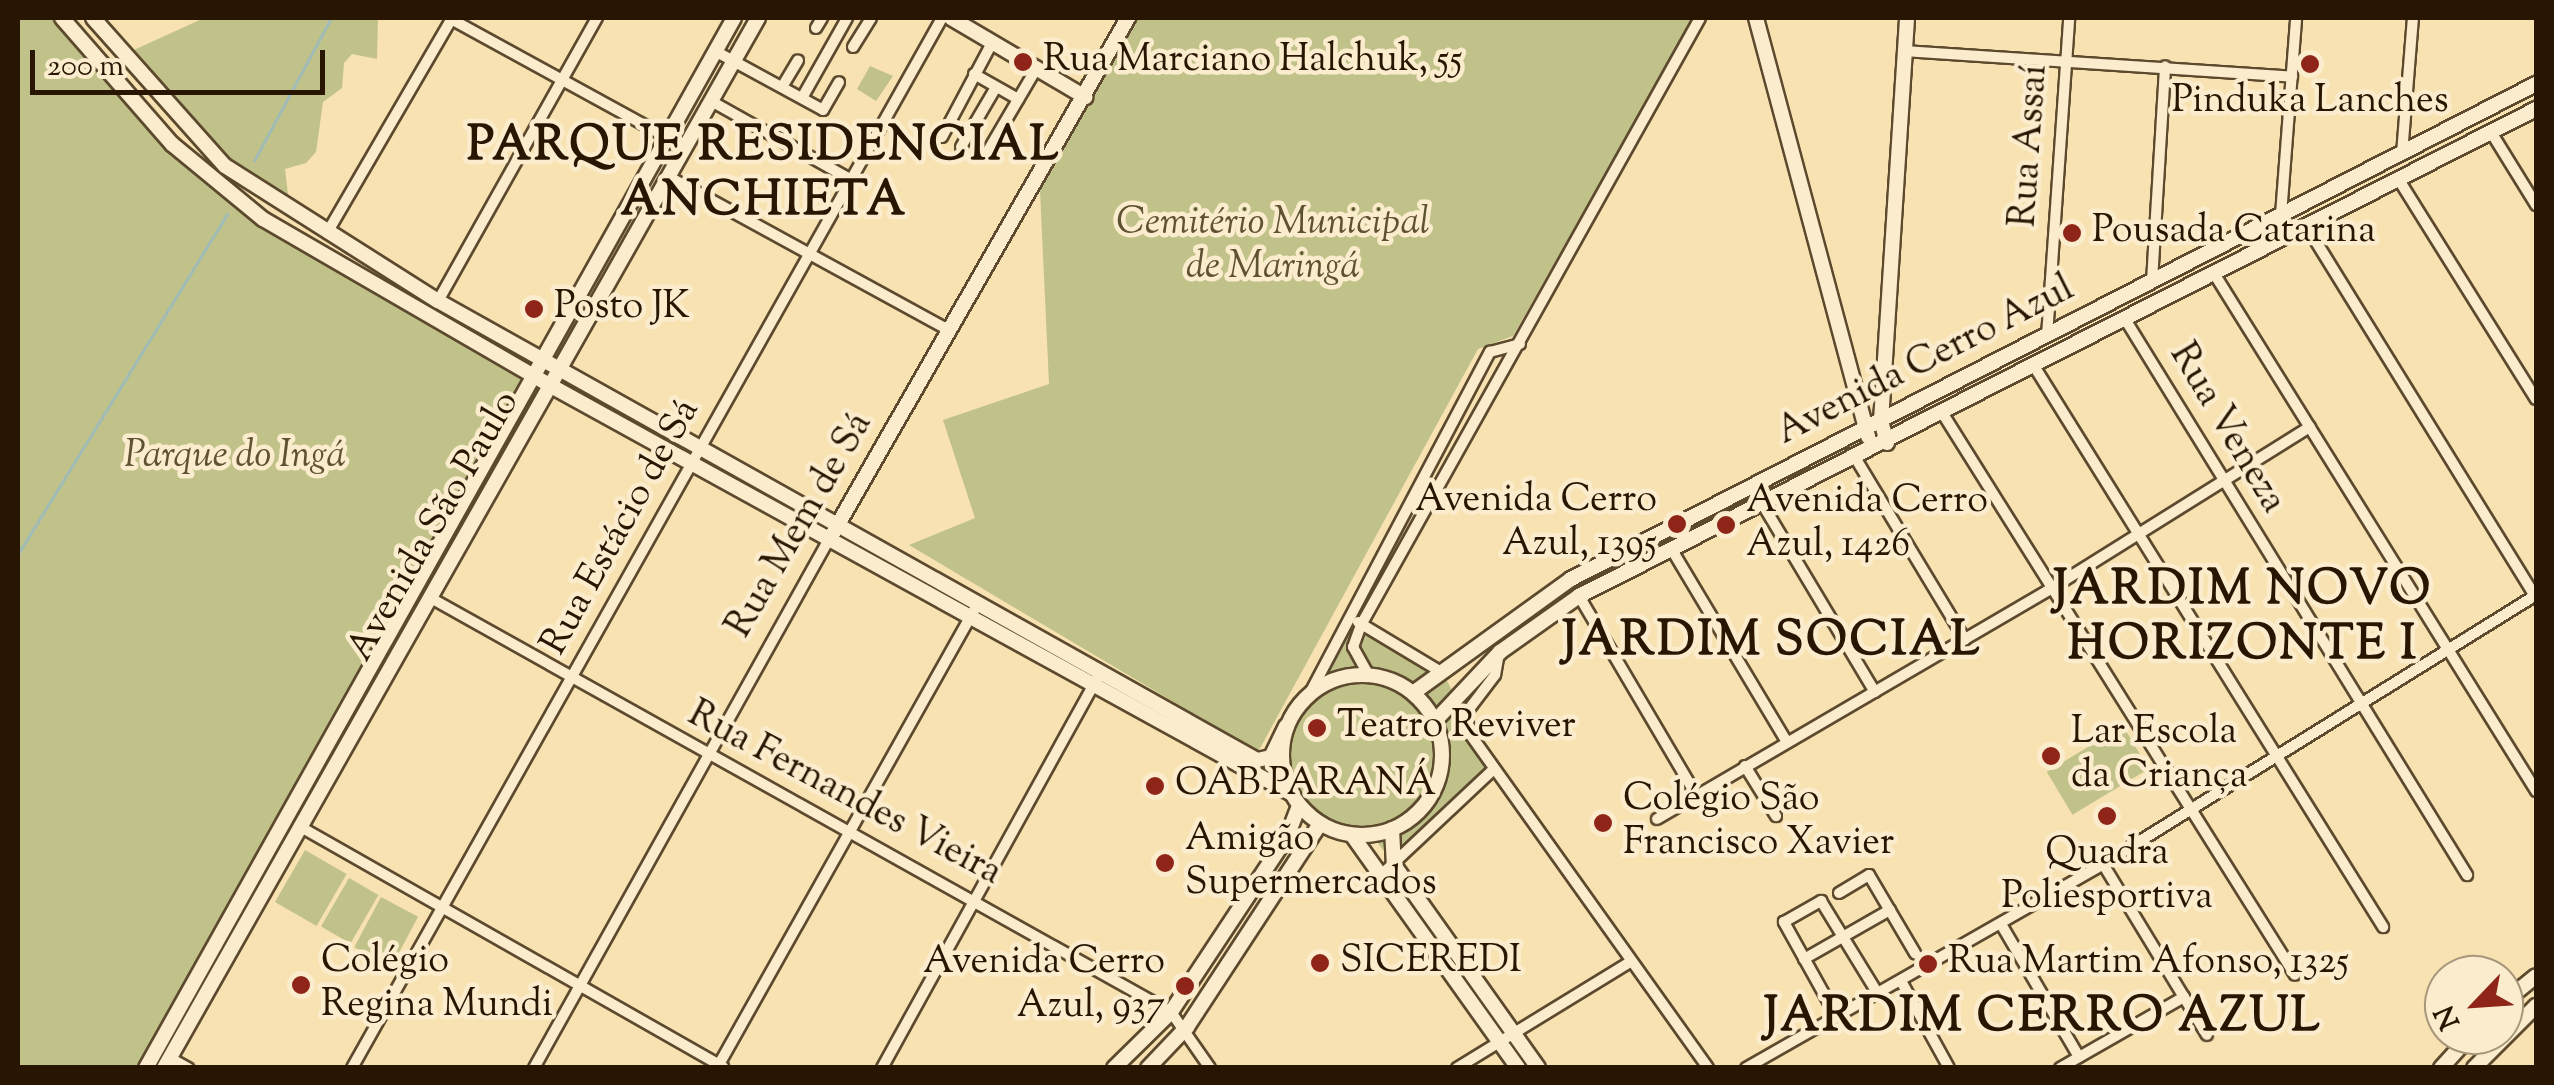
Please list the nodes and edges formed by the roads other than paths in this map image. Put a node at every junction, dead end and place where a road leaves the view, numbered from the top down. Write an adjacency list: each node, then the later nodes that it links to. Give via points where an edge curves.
1 (62, 18): 69 (main road, via 172,144 221,188 328,259)
2 (93, 18): 54 (main road, via 225,166)
3 (452, 18): 29 (street); 54 (street)
4 (597, 18): 29 (street)
5 (734, 18): 20 (main road, Avenida São Paulo)
6 (758, 18): 22 (main road, Avenida São Paulo)
7 (847, 18): 34 (street)
8 (868, 18): 19 (street)
9 (942, 18): 49 (street, Rua Estácio de Sá)
10 (951, 18): 18 (main road)
11 (1128, 18): 35 (main road, Rua Mem de Sá)
12 (1700, 18): 64 (street)
13 (1756, 18): 76 (main road)
14 (1907, 18): 21 (main road)
15 (2069, 18): 24 (street, Rua Assaí)
16 (2296, 18): 28 (street)
17 (2413, 18): 46 (street)
18 (992, 43): 26 (main road); 27 (street)
19 (853, 47)
20 (715, 51): 22 (street); 42 (main road, Avenida São Paulo)
21 (1906, 51): 24 (street); 74 (main road)
22 (732, 60): 32 (street); 37 (main road, Avenida São Paulo)
23 (798, 60): 32 (street)
24 (2066, 60): 25 (street); 63 (street, Rua Assaí)
25 (2165, 66): 28 (street); 59 (street)
26 (1036, 69): 35 (main road); 36 (street)
27 (974, 74): 33 (street); 41 (street)
28 (2292, 77): 52 (street)
29 (561, 82): 42 (street); 60 (street)
30 (839, 82): 34 (street, via 824,110)
31 (2536, 84): 39 (main road, Avenida Cerro Azul)
32 (782, 87): 34 (street)
33 (996, 87): 36 (street); 45 (street)
34 (802, 98)
35 (1084, 98): 62 (main road, Rua Mem de Sá)
36 (1018, 99): 47 (street)
37 (711, 101): 48 (main road, Avenida São Paulo); 49 (street)
38 (2536, 110): 40 (main road, Avenida Cerro Azul)
39 (2474, 114): 43 (main road, Avenida Cerro Azul); 44 (main road, via 2446,136 2450,145)
40 (2491, 132): 44 (main road, Avenida Cerro Azul); 51 (street)
41 (942, 137)
42 (668, 138): 66 (main road, Avenida São Paulo)
43 (2425, 141): 46 (main road, Avenida Cerro Azul); 50 (main road, via 2435,151)
44 (2467, 144): 50 (main road, Avenida Cerro Azul)
45 (961, 147)
46 (2402, 154): 52 (main road, Avenida Cerro Azul)
47 (985, 156)
48 (669, 177): 57 (street); 68 (main road, Avenida São Paulo)
49 (850, 180): 57 (street, Rua Estácio de Sá)
50 (2399, 180): 53 (main road, Avenida Cerro Azul); 72 (street)
51 (2536, 205)
52 (2287, 211): 55 (main road, Avenida Cerro Azul); 56 (main road, via 2262,236)
53 (2307, 227): 56 (main road, Avenida Cerro Azul); 89 (street)
54 (327, 233): 60 (main road)
55 (2227, 242): 58 (main road, via 2240,255); 59 (main road, Avenida Cerro Azul)
56 (2270, 246): 58 (main road, Avenida Cerro Azul)
57 (809, 254): 62 (street); 79 (street, Rua Estácio de Sá)
58 (2215, 275): 61 (main road, Avenida Cerro Azul); 75 (street)
59 (2152, 282): 63 (main road, Avenida Cerro Azul)
60 (438, 301): 66 (main road)
61 (2125, 319): 67 (main road, Avenida Cerro Azul); 81 (street, Rua Veneza)
62 (950, 330): 83 (main road, Rua Mem de Sá)
63 (2047, 339): 65 (main road, Avenida Cerro Azul)
64 (1520, 344): 93 (street, via 1490,352); 95 (street)
65 (2021, 352): 71 (main road, via 1992,374); 74 (main road, Avenida Cerro Azul)
66 (546, 358): 68 (main road); 69 (main road, Avenida São Paulo)
67 (2034, 366): 71 (main road, Avenida Cerro Azul); 84 (street)
68 (564, 369): 70 (main road, Avenida São Paulo); 79 (main road)
69 (535, 376): 70 (main road); 99 (main road, Avenida São Paulo)
70 (552, 387): 79 (main road); 90 (main road, Avenida São Paulo)
71 (1994, 387): 73 (main road, Avenida Cerro Azul)
72 (2536, 400)
73 (1944, 414): 77 (main road, Avenida Cerro Azul); 87 (street)
74 (1881, 420): 76 (main road, Avenida Cerro Azul); 77 (main road)
75 (2310, 427): 81 (street); 97 (street)
76 (1866, 429): 78 (main road); 91 (main road, Avenida Cerro Azul, via 1571,579)
77 (1887, 443): 78 (main road, Avenida Cerro Azul)
78 (1872, 451): 80 (main road, Avenida Cerro Azul)
79 (696, 458): 83 (main road); 85 (main road); 103 (street, Rua Estácio de Sá)
80 (1856, 459): 82 (main road, Avenida Cerro Azul); 96 (street)
81 (2222, 482): 84 (street); 110 (street, Rua Veneza)
82 (1764, 505): 86 (main road, Avenida Cerro Azul); 105 (street)
83 (837, 526): 85 (main road, Rua Mem de Sá); 92 (main road)
84 (2137, 536): 87 (street); 116 (street)
85 (828, 541): 92 (main road); 115 (street, Rua Mem de Sá)
86 (1672, 550): 88 (main road, Avenida Cerro Azul); 113 (street)
87 (2052, 588): 96 (street); 122 (street)
88 (1579, 596): 94 (main road, Avenida Cerro Azul); 120 (street)
89 (2536, 596): 97 (street)
90 (429, 597): 103 (street, Rua Fernandes Vieira); 109 (main road, Avenida São Paulo)
91 (1534, 607): 94 (main road); 102 (main road, Avenida Cerro Azul)
92 (973, 612): 100 (main road); 104 (main road); 128 (street)
93 (1348, 615): 95 (street); 106 (street)
94 (1543, 621): 98 (main road, Avenida Cerro Azul)
95 (1362, 625): 101 (street, via 1353,648); 102 (street)
96 (1965, 640): 105 (street)
97 (2447, 649): 110 (street); 119 (street)
98 (1500, 652): 111 (main road, Avenida Cerro Azul); 118 (street, via 1494,675 1466,713 1470,734)
99 (375, 661): 108 (main road, Avenida São Paulo); 109 (main road, via 367,686)
100 (1102, 671): 104 (street); 112 (main road, via 1258,760 1271,757)
101 (1368, 674): 106 (main road, via 1327,682); 107 (main road)
102 (1442, 674): 107 (main road, Avenida Cerro Azul)
103 (572, 680): 115 (street, Rua Fernandes Vieira); 136 (street, Rua Estácio de Sá)
104 (1094, 686): 121 (main road); 135 (street)
105 (1876, 692): 113 (street)
106 (1310, 693): 112 (main road)
107 (1413, 693): 111 (main road)
108 (353, 701): 114 (main road, via 360,712); 160 (main road, Avenida São Paulo)
109 (372, 704): 114 (main road, Avenida São Paulo)
110 (2361, 704): 116 (street); 132 (street, Rua Veneza)
111 (1435, 721): 127 (main road, via 1442,764 1436,784 1418,811)
112 (1286, 726): 121 (main road, via 1282,749)
113 (1787, 742): 117 (street)
114 (348, 745): 126 (main road, Avenida São Paulo)
115 (708, 758): 128 (street, Rua Fernandes Vieira); 146 (street, Rua Mem de Sá)
116 (2276, 758): 122 (street); 139 (street)
117 (1746, 766): 120 (street); 123 (street)
118 (1494, 770): 131 (street); 143 (street)
119 (2536, 792)
120 (1696, 796): 124 (street)
121 (1296, 799): 125 (main road); 151 (main road, via 1287,837)
122 (2191, 810): 130 (street); 144 (street)
123 (1776, 816)
124 (1657, 819)
125 (1320, 824): 129 (main road); 152 (main road)
126 (299, 826): 136 (street); 157 (main road, Avenida São Paulo)
127 (1392, 829): 129 (main road); 131 (main road)
128 (850, 832): 135 (street, Rua Fernandes Vieira); 159 (street)
129 (1352, 835): 133 (main road)
130 (2104, 864): 138 (street); 148 (street)
131 (1394, 865): 133 (street); 153 (main road)
132 (2467, 875)
133 (1380, 876): 155 (main road)
134 (1839, 893): 137 (street, via 1869,875)
135 (974, 898): 151 (street, Rua Fernandes Vieira); 164 (street)
136 (441, 907): 146 (street); 162 (street, Rua Estácio de Sá)
137 (1890, 910): 140 (street); 141 (street)
138 (2001, 924): 145 (street); 156 (street)
139 (2382, 927)
140 (1846, 936): 142 (street); 142 (street, via 1821,901 1784,922); 147 (street)
141 (1915, 953)
142 (1804, 959): 149 (street)
143 (1630, 962): 153 (street); 171 (street)
144 (2295, 975)
145 (1901, 981): 147 (street); 173 (street)
146 (577, 988): 159 (street); 163 (street, Rua Mem de Sá)
147 (1878, 994): 172 (street)
148 (2184, 997): 154 (street); 156 (street)
149 (1828, 1003)
150 (2536, 1006): 158 (main road)
151 (1171, 1012): 152 (street, Rua Fernandes Vieira); 165 (main road)
152 (1187, 1027): 166 (main road); 167 (street, Rua Fernandes Vieira)
153 (1514, 1034): 155 (street); 170 (main road)
154 (2207, 1035)
155 (1500, 1042): 168 (street); 169 (main road)
156 (2078, 1057): 174 (street)
157 (167, 1063): 161 (street)
158 (2475, 1066)
159 (720, 1067)
160 (146, 1068)
161 (188, 1068)
162 (352, 1068)
163 (534, 1068)
164 (882, 1068)
165 (1114, 1068)
166 (1148, 1068)
167 (1210, 1068)
168 (1457, 1068)
169 (1518, 1068)
170 (1538, 1068)
171 (1708, 1068)
172 (1746, 1068)
173 (1949, 1068)
174 (2060, 1068)

